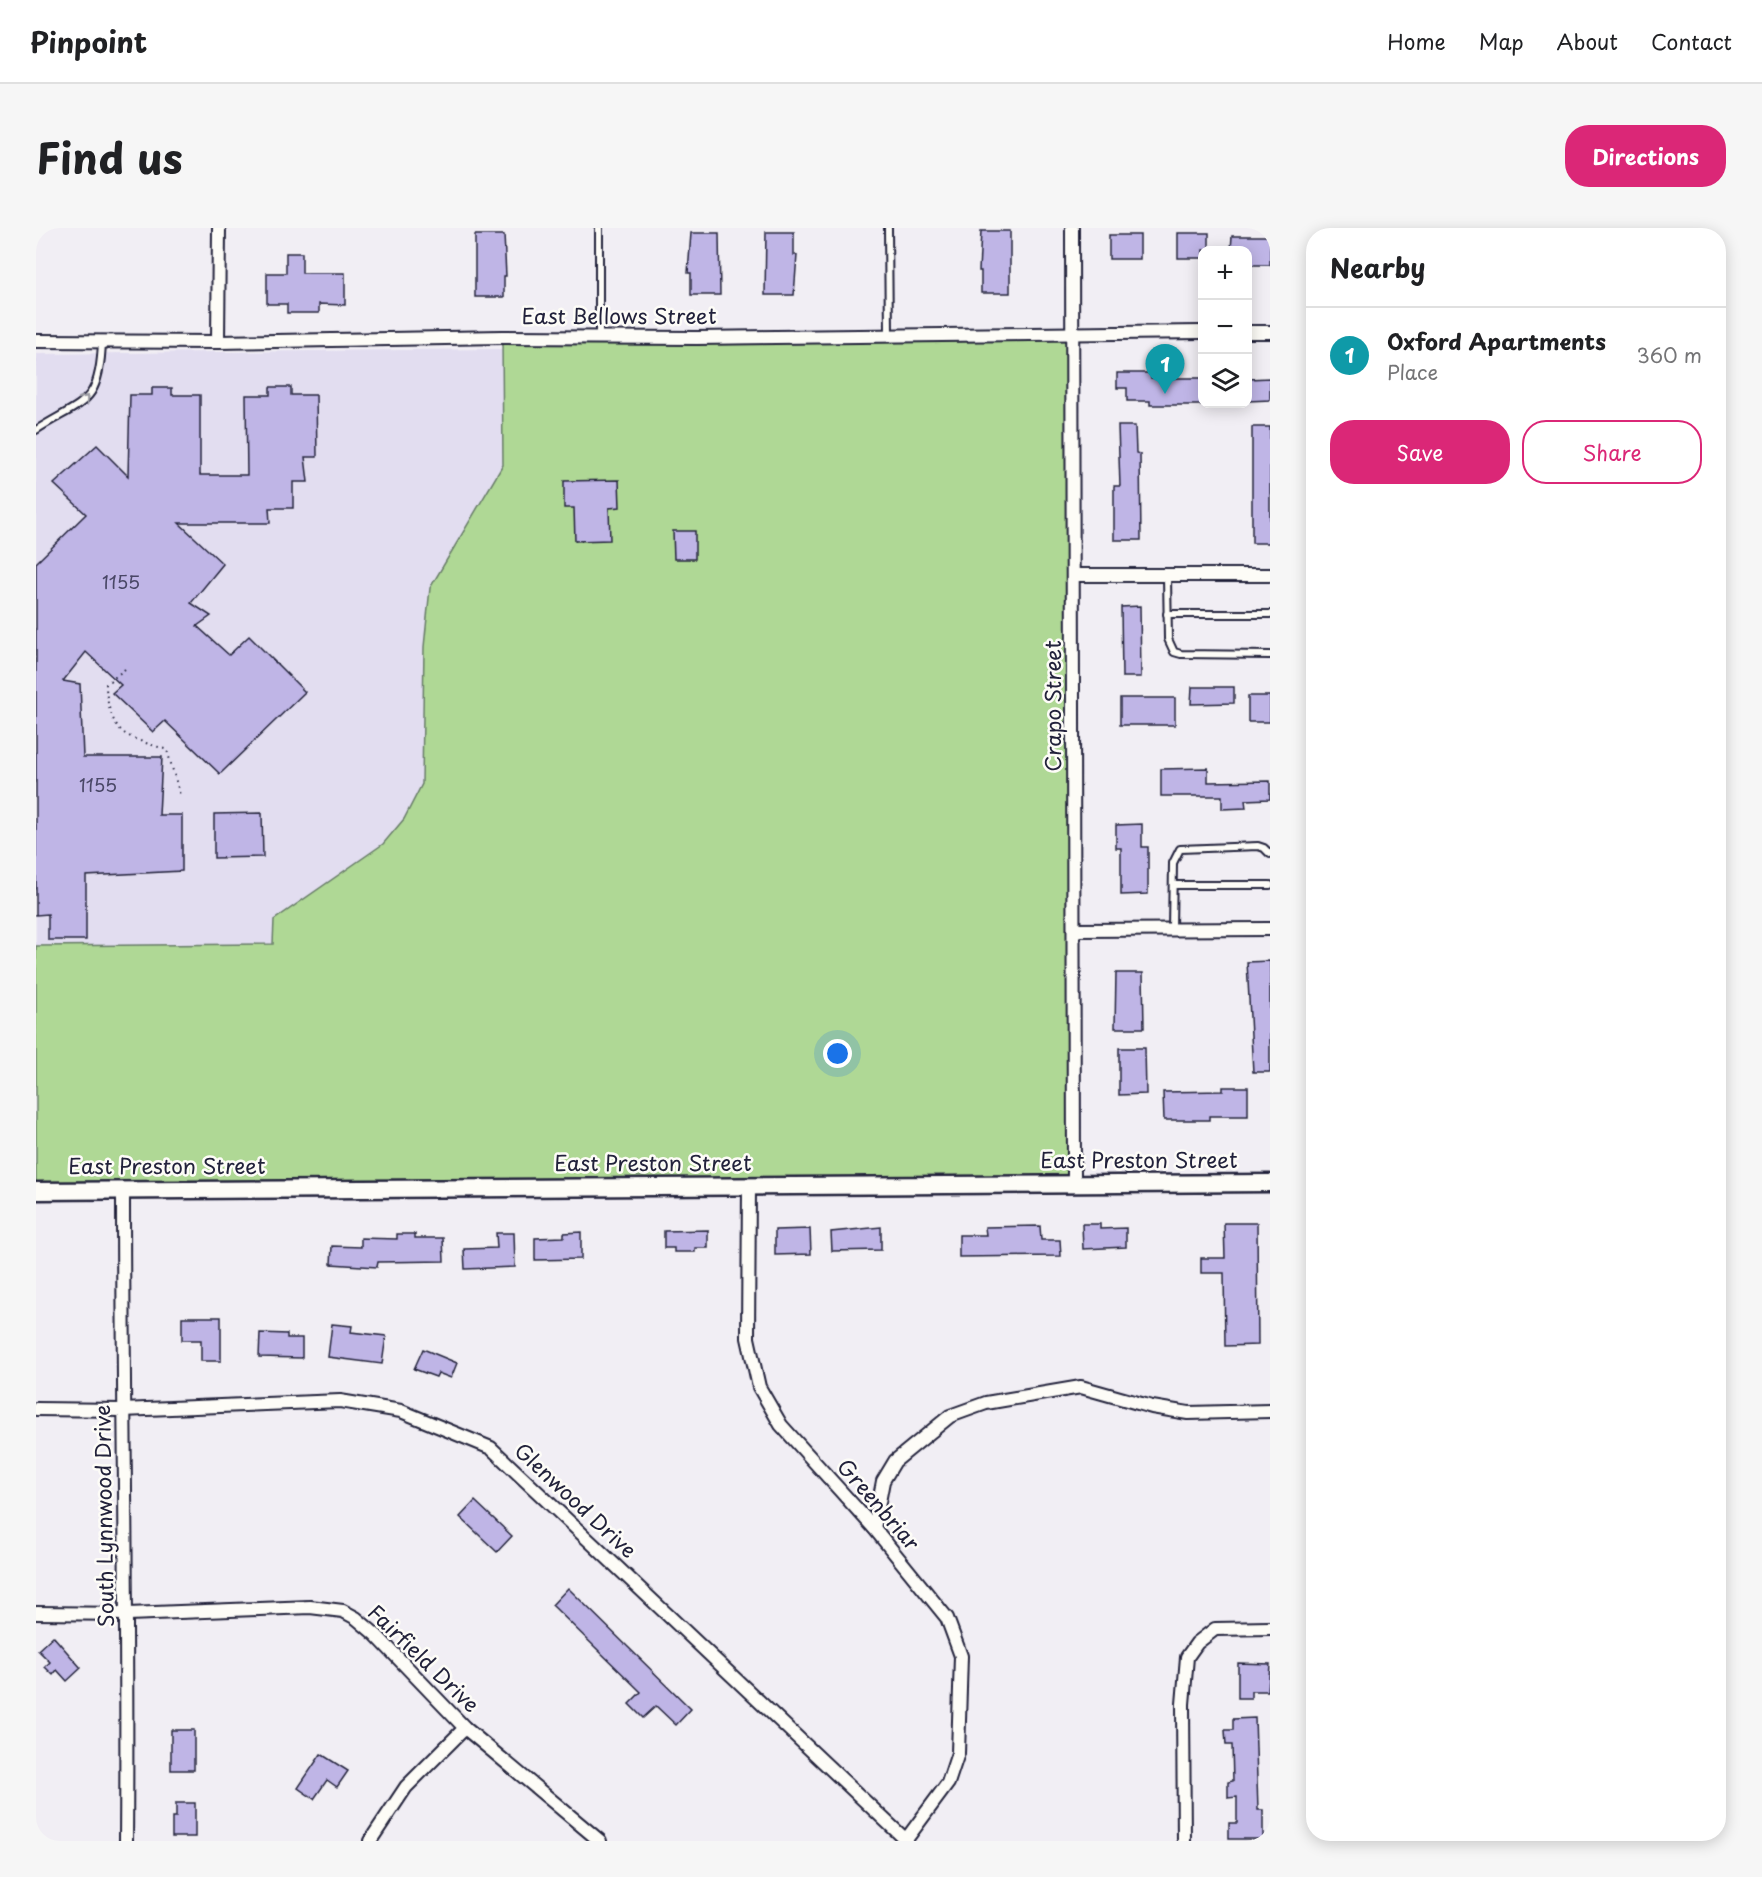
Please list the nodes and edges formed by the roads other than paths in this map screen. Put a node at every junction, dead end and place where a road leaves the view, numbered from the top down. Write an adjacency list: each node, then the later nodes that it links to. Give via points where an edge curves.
1 (219, 228): 13 (street)
2 (599, 228): 10 (lane)
3 (888, 228): 9 (lane)
4 (1072, 228): 5 (street, Crapo Street)
5 (1073, 332): 6 (street, East Bellows Street); 9 (street, East Bellows Street); 16 (street, Crapo Street)
6 (1198, 332)
7 (1252, 332): 8 (street)
8 (1270, 332)
9 (889, 334): 10 (street, East Bellows Street)
10 (599, 337): 13 (street, East Bellows Street)
11 (36, 341): 12 (street, East Bellows Street)
12 (102, 341): 13 (street, East Bellows Street); 14 (lane, one-way to 12, via 86,399 99,375)
13 (218, 342)
14 (36, 430)
15 (1270, 574): 17 (street)
16 (1073, 575): 17 (street); 26 (street, Crapo Street)
17 (1167, 576): 18 (lane)
18 (1167, 614): 19 (lane); 20 (lane, via 1168,639 1174,652)
19 (1270, 614)
20 (1270, 655)
21 (1270, 854): 22 (lane, via 1258,846 1180,849 1173,863)
22 (1173, 885): 23 (lane); 25 (lane)
23 (1270, 885)
24 (1270, 928): 25 (street)
25 (1172, 929): 26 (street)
26 (1074, 930): 28 (street, Crapo Street)
27 (1270, 1183): 28 (street, East Preston Street)
28 (1074, 1184): 29 (street, East Preston Street)
29 (749, 1186): 30 (street, East Preston Street); 35 (street, Greenbriar, via 748,1338 759,1387 781,1425)
30 (123, 1190): 31 (street, East Preston Street); 33 (street, South Lynnwood Drive)
31 (36, 1191)
32 (36, 1409): 33 (street, Glenwood Drive)
33 (122, 1410): 37 (street, South Lynnwood Drive); 40 (street, Glenwood Drive, via 340,1401 401,1411 491,1448)
34 (1270, 1411): 35 (street, via 1188,1413 1081,1387 986,1403 951,1416 895,1461 883,1481)
35 (874, 1528): 40 (street, Greenbriar, via 947,1618 961,1656 958,1753 948,1783)
36 (36, 1613): 37 (street, Fairfield Drive)
37 (128, 1614): 39 (street, Fairfield Drive, via 310,1607 343,1611 376,1635); 41 (street, South Lynnwood Drive)
38 (1270, 1628): 44 (street, via 1215,1629 1187,1657 1183,1704)
39 (465, 1728): 42 (street, via 406,1787); 43 (street, Fairfield Drive)
40 (906, 1840)
41 (126, 1841)
42 (370, 1841)
43 (600, 1841)
44 (1184, 1841)

